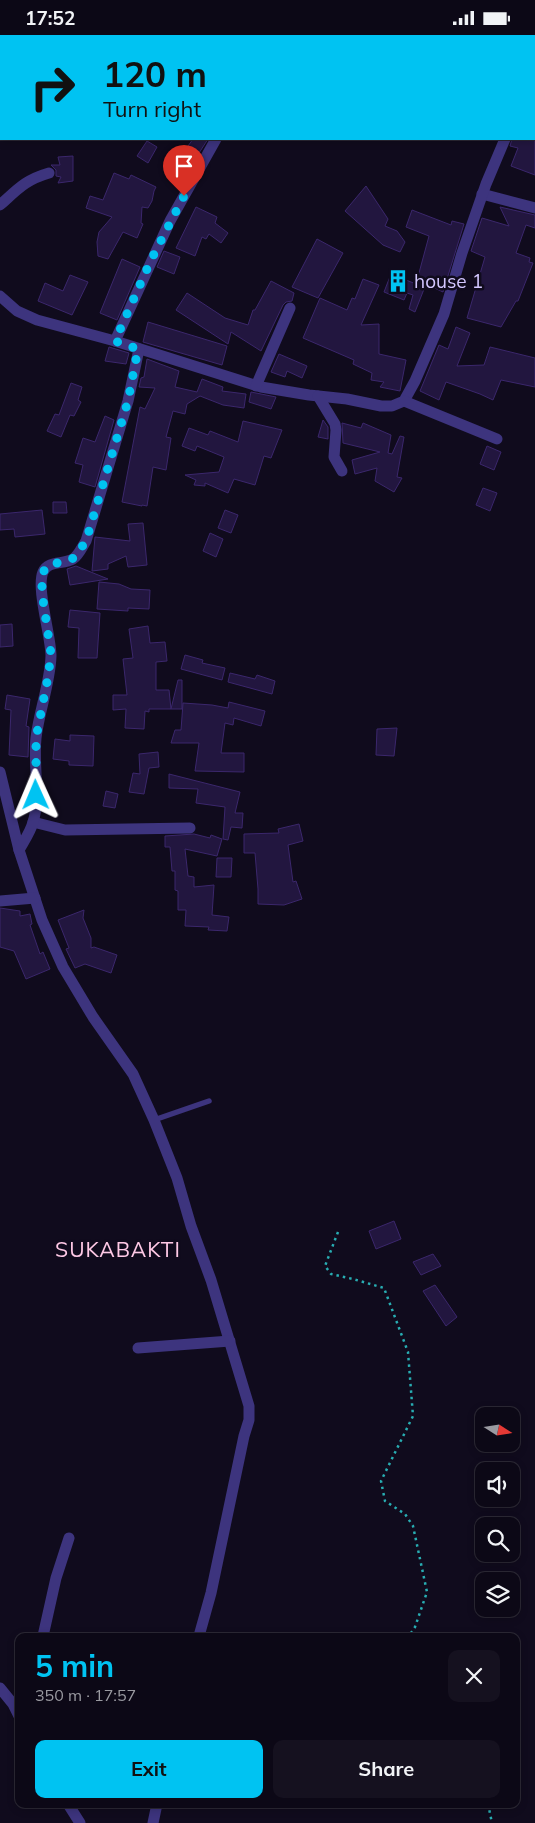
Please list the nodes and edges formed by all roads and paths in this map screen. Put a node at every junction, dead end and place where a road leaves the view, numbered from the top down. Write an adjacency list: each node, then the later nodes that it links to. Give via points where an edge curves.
1 (215, 140): 9 (street, via 170,221)
2 (505, 140): 4 (street)
3 (49, 173): 5 (street, via 24,183)
4 (482, 194): 6 (street); 13 (street, via 444,314)
5 (0, 205)
6 (535, 208)
7 (0, 297): 9 (street, via 13,308 37,319)
8 (290, 309): 11 (street)
9 (115, 341): 10 (street)
10 (138, 349): 11 (street); 17 (street, via 128,401 86,541 74,558 47,566 42,574 51,654 36,738)
11 (256, 386): 12 (street)
12 (318, 397): 13 (street, via 381,406); 15 (street, via 335,424 334,457)
13 (404, 401): 14 (street)
14 (497, 439)
15 (342, 471)
16 (0, 772): 19 (street)
17 (33, 822): 18 (street, via 65,831); 19 (street)
18 (190, 827)
19 (19, 849): 20 (street)
20 (34, 898): 21 (street); 23 (street, via 63,967 133,1074)
21 (0, 901)
22 (210, 1101): 23 (lane)
23 (154, 1120): 25 (street, via 177,1178)
24 (338, 1232): 30 (path, via 325,1266 331,1274 384,1289 408,1352 413,1416 381,1481 385,1501 405,1515 413,1526 427,1592)
25 (230, 1341): 26 (street); 29 (street, via 249,1406 249,1420)
26 (138, 1348)
27 (69, 1538): 28 (street)
28 (44, 1633)
29 (200, 1633)
30 (411, 1633)
31 (0, 1688): 32 (street)
32 (15, 1700)
33 (71, 1808): 36 (street)
34 (156, 1808): 37 (street)
35 (489, 1808): 38 (path)
36 (80, 1823)
37 (153, 1823)
38 (492, 1823)

